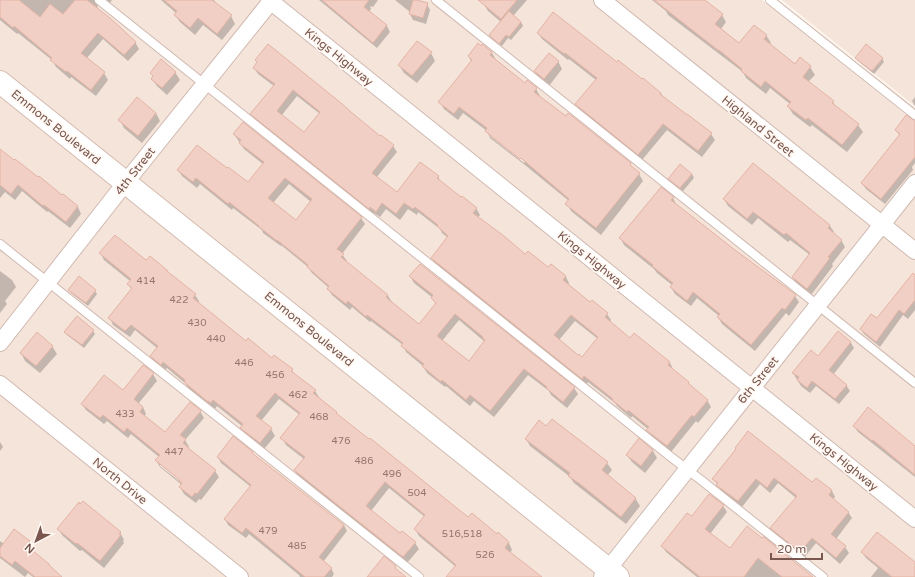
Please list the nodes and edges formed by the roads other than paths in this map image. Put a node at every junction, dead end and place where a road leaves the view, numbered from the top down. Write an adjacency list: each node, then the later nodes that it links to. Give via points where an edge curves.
1 (99, 0): 7 (lane)
2 (270, 0): 7 (street, 4th Street); 19 (street, Kings Highway)
3 (436, 0): 15 (lane)
4 (602, 0): 11 (street, Highland Street)
5 (770, 0): 8 (lane)
6 (0, 82): 9 (street, Emmons Boulevard)
7 (204, 84): 9 (street, 4th Street); 20 (lane)
8 (915, 115)
9 (126, 182): 14 (street, 4th Street); 22 (street, Emmons Boulevard)
10 (915, 183): 11 (street, 6th Street)
11 (882, 225): 13 (street, Highland Street); 15 (street, 6th Street)
12 (0, 244): 14 (lane)
13 (915, 251)
14 (48, 282): 16 (street, 4th Street); 24 (lane)
15 (818, 305): 17 (lane); 19 (street, 6th Street)
16 (0, 343)
17 (915, 383)
18 (0, 384): 23 (street, North Drive)
19 (752, 388): 20 (street, 6th Street); 21 (street, Kings Highway)
20 (687, 469): 22 (street, 6th Street); 25 (lane)
21 (915, 519)
22 (610, 574)
23 (240, 577)
24 (419, 577)
25 (823, 577)

